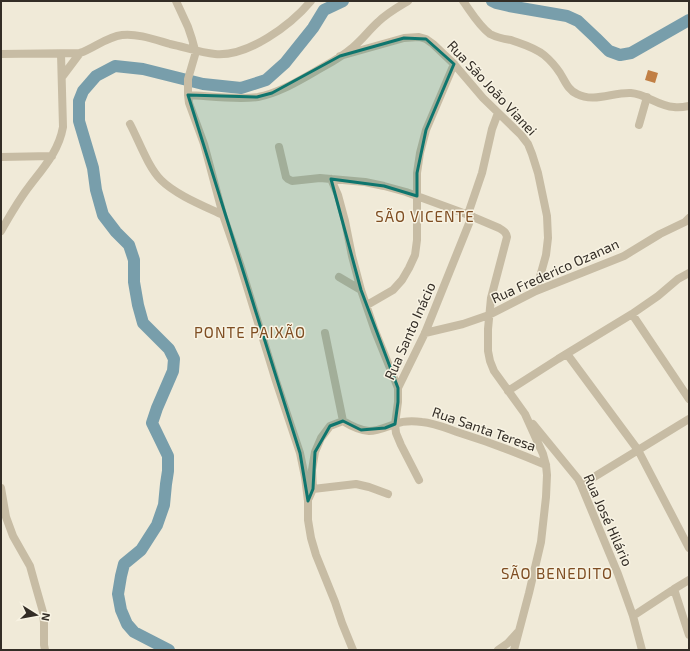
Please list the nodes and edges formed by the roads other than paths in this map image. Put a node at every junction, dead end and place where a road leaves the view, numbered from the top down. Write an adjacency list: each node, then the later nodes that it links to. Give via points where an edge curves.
1 (176, 1): 8 (street, via 188,27)
2 (311, 1): 8 (street, via 281,30 238,52)
3 (408, 1): 9 (street, via 391,11 352,49)
4 (463, 1): 13 (street, via 485,30 544,55 576,94 590,98 632,93)
5 (80, 53): 7 (street); 8 (street, via 113,37 131,35); 11 (street)
6 (1, 54): 7 (street)
7 (61, 54): 11 (street)
8 (194, 54): 12 (street, via 188,79)
9 (340, 56): 10 (street, Rua São João Vianei, via 413,36 433,44); 12 (street, via 272,93 257,97)
10 (454, 64): 15 (street, Rua São João Vianei); 22 (street, via 426,130 417,173)
11 (62, 77): 19 (street, via 62,137)
12 (188, 95): 23 (street)
13 (647, 97): 14 (street, via 666,106); 17 (street)
14 (689, 106)
15 (498, 113): 24 (street, Rua Santo Inácio); 30 (street, Rua São João Vianei, via 528,144 538,173 547,216 548,238)
16 (130, 124): 23 (street, via 149,163 170,188)
17 (639, 125)
18 (279, 147): 21 (street, via 286,177 290,180)
19 (52, 156): 20 (street); 26 (street)
20 (1, 157)
21 (331, 179): 22 (street, via 365,182); 29 (street, via 338,195)
22 (417, 196): 24 (street); 31 (street, via 415,255 402,280 393,290)
23 (223, 215): 51 (street, via 300,453)
24 (470, 215): 33 (street, via 504,231 507,237 490,298); 35 (street, Rua Santo Inácio)
25 (689, 218): 30 (street, Rua Frederico Ozanan, via 624,256)
26 (1, 231)
27 (689, 273): 32 (street)
28 (339, 277): 29 (street)
29 (361, 290): 31 (street)
30 (536, 291): 33 (street, Rua Frederico Ozanan)
31 (367, 305): 37 (street)
32 (632, 314): 36 (street); 39 (street)
33 (489, 315): 35 (street, Rua Frederico Ozanan); 38 (street, via 490,361)
34 (325, 333): 42 (street)
35 (425, 333): 37 (street, Rua Santo Inácio)
36 (567, 354): 38 (street); 44 (street)
37 (398, 388): 43 (street, Rua Santo Inácio)
38 (508, 390): 40 (street)
39 (689, 400)
40 (525, 414): 45 (street, via 544,454); 47 (street, Rua José Hilário)
41 (689, 419): 44 (street)
42 (343, 421): 43 (street, Rua Santa Teresa, via 369,431); 49 (street, via 330,426 321,438 312,470)
43 (395, 424): 45 (street, Rua Santa Teresa, via 423,422 437,425 490,442); 46 (street, Rua Santo Inácio, via 401,445)
44 (638, 450): 47 (street); 52 (street)
45 (546, 465): 56 (street, via 546,497 541,542)
46 (419, 480)
47 (581, 485): 55 (street, Rua José Hilário, via 618,574)
48 (1, 488): 58 (street, via 6,517 13,536 30,566 35,584 44,623)
49 (313, 489): 50 (street, via 356,484); 51 (street)
50 (388, 494)
51 (308, 501): 59 (street, via 308,520 316,555)
52 (689, 548)
53 (689, 580): 54 (street)
54 (674, 588): 55 (street); 57 (street)
55 (632, 616): 62 (street, Rua José Hilário)
56 (519, 632): 60 (street); 61 (street)
57 (689, 635)
58 (45, 650)
59 (353, 650)
60 (498, 650)
61 (514, 650)
62 (642, 650)

